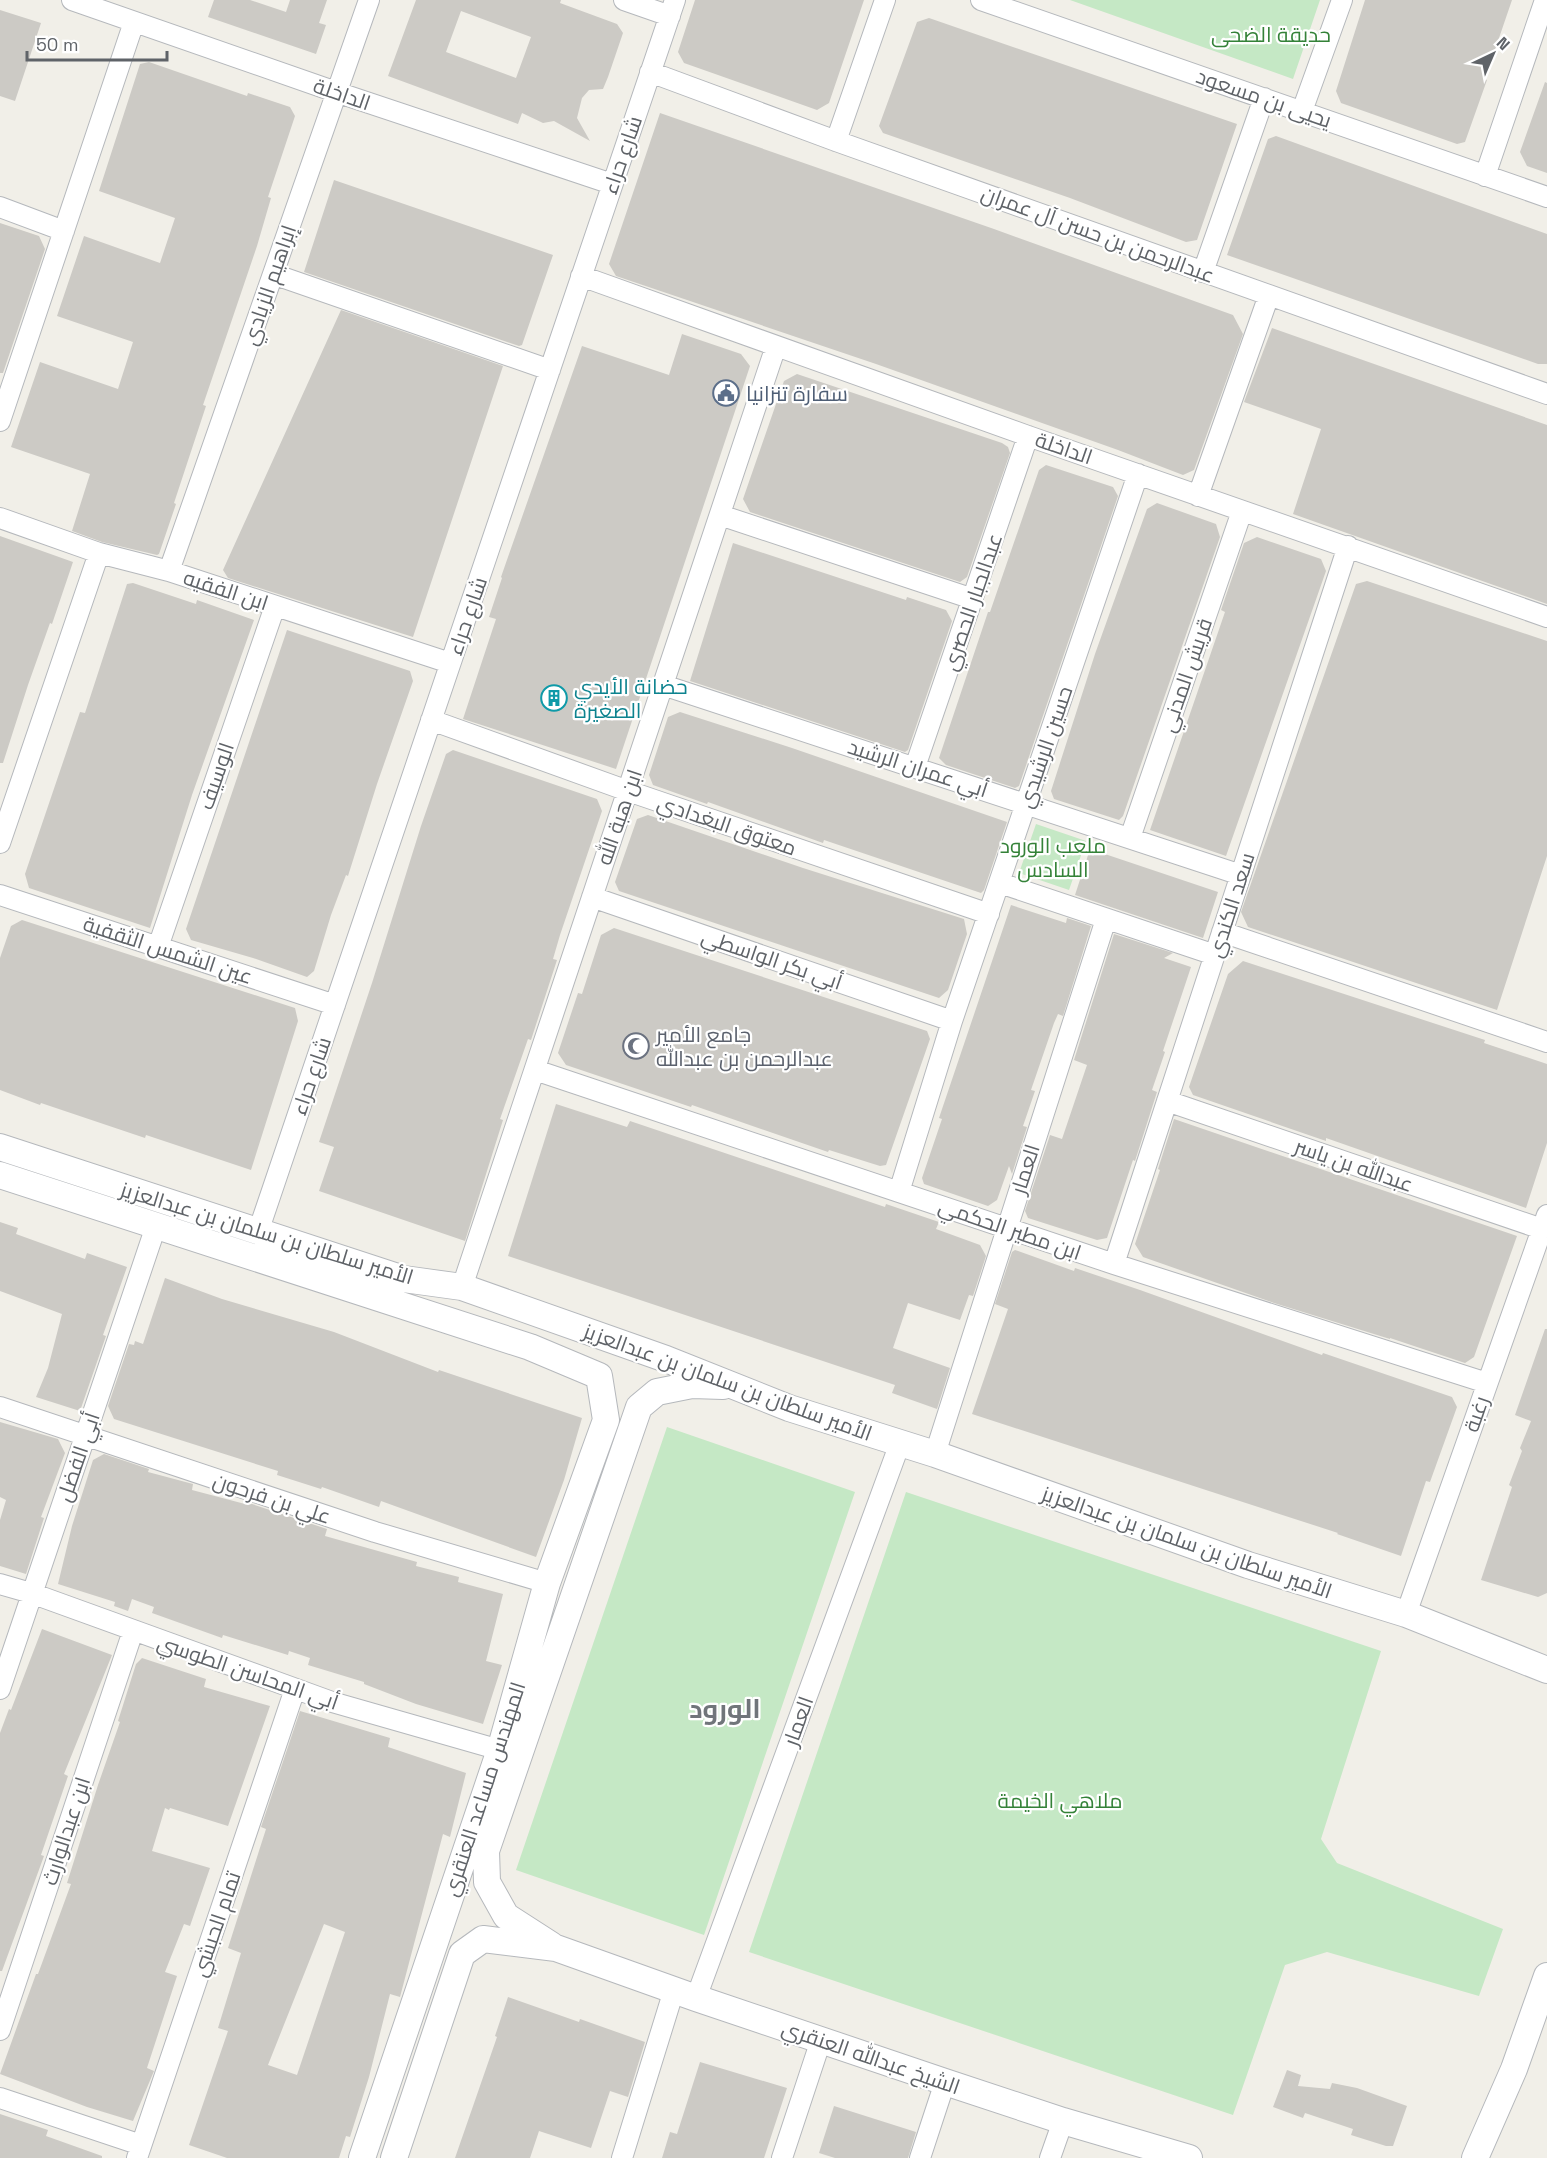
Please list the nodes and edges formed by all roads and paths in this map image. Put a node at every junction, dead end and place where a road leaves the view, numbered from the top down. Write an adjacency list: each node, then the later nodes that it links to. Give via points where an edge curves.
1 (72, 0): 9 (street, الداخلة)
2 (369, 0): 11 (street, إبراهيم الزيادي)
3 (624, 0): 8 (street)
4 (885, 0): 14 (street)
5 (981, 0): 12 (street, يحيى بن مسعود)
6 (1342, 0): 13 (street)
7 (1545, 0): 15 (street)
8 (672, 8): 10 (street, شارع حراء)
9 (134, 22): 11 (street, الداخلة); 19 (street)
10 (650, 72): 14 (street, عبدالرحمن بن حسن آل عمران); 16 (street, شارع حراء)
11 (336, 92): 16 (street, الداخلة); 21 (street, إبراهيم الزيادي)
12 (1264, 98): 13 (street, يحيى بن مسعود); 20 (street)
13 (1302, 111): 15 (street, يحيى بن مسعود)
14 (836, 141): 20 (street, عبدالرحمن بن حسن آل عمران)
15 (1485, 176): 17 (street, يحيى بن مسعود)
16 (612, 184): 22 (street, شارع حراء)
17 (1547, 197)
18 (0, 207): 19 (street)
19 (64, 231): 27 (street)
20 (1203, 272): 23 (street, عبدالرحمن بن حسن آل عمران)
21 (273, 273): 25 (street); 36 (street, إبراهيم الزيادي)
22 (581, 276): 24 (street, الداخلة); 25 (street, شارع حراء)
23 (1269, 295): 26 (street, عبدالرحمن بن حسن آل عمران); 30 (street)
24 (776, 346): 28 (street, الداخلة); 32 (street, ابن هبة الله)
25 (550, 370): 40 (street, شارع حراء)
26 (1547, 394)
27 (2, 409)
28 (1028, 436): 29 (street, الداخلة); 37 (street, عبدالجبار الحصري)
29 (1138, 474): 30 (street, الداخلة); 45 (street, حسين الرشيدي)
30 (1198, 496): 31 (street, الداخلة)
31 (1242, 511): 34 (street, الداخلة); 46 (street, قريش المدني)
32 (720, 515): 37 (street); 41 (street, ابن هبة الله)
33 (0, 518): 35 (street, ابن الفقيه)
34 (1348, 546): 39 (street, الداخلة); 48 (street, سعد الكندي)
35 (99, 553): 36 (street, ابن الفقيه); 47 (street)
36 (169, 571): 38 (street, ابن الفقيه)
37 (973, 600): 43 (street, عبدالجبار الحصري)
38 (275, 606): 40 (street, ابن الفقيه); 55 (street, الوسيف)
39 (1547, 617)
40 (450, 663): 42 (street, شارع حراء)
41 (663, 685): 43 (street, أبي عمران الرشيد); 44 (street, ابن هبة الله)
42 (431, 720): 44 (street, معتوق البغدادي); 57 (street, شارع حراء)
43 (915, 767): 45 (street, أبي عمران الرشيد)
44 (628, 791): 51 (street, ابن هبة الله); 52 (street, معتوق البغدادي)
45 (1026, 803): 46 (street, أبي عمران الرشيد); 49 (street, حسين الرشيدي)
46 (1130, 838): 48 (street, أبي عمران الرشيد)
47 (0, 843)
48 (1240, 875): 54 (street, سعد الكندي)
49 (999, 883): 52 (street, حسين الرشيدي); 53 (street)
50 (0, 895): 55 (street, عين الشمس الثقفية)
51 (592, 897): 58 (street, أبي بكر الواسطي); 60 (street, ابن هبة الله)
52 (989, 914): 58 (street, حسين الرشيدي)
53 (1106, 919): 56 (street); 67 (street, العمار)
54 (1222, 932): 56 (street, سعد الكندي); 59 (street)
55 (158, 947): 57 (street, عين الشمس الثقفية)
56 (1215, 955): 61 (street, سعد الكندي)
57 (335, 1005): 68 (street, شارع حراء)
58 (952, 1021): 64 (street, حسين الرشيدي)
59 (1547, 1042)
60 (535, 1070): 64 (street, ابن مطير الحكمي); 72 (street, ابن هبة الله)
61 (1167, 1101): 65 (street, عبدالله بن ياسر); 69 (street, سعد الكندي)
62 (0, 1148): 68 (street, الأمير سلطان بن سلمان بن عبدالعزيز)
63 (0, 1176): 66 (street, الأمير سلطان بن سلمان بن عبدالعزيز)
64 (898, 1192): 67 (street, ابن مطير الحكمي)
65 (1544, 1222): 75 (street, رغبة)
66 (156, 1226): 73 (street, الأمير سلطان بن سلمان بن عبدالعزيز); 79 (street, أبي الفضل)
67 (1006, 1227): 69 (street, ابن مطير الحكمي); 81 (street, العمار)
68 (258, 1232): 70 (street, الأمير سلطان بن سلمان بن عبدالعزيز)
69 (1114, 1264): 75 (street, ابن مطير الحكمي)
70 (360, 1265): 71 (street, الأمير سلطان بن سلمان بن عبدالعزيز); 73 (street, via 367,1271 366,1277)
71 (404, 1279): 72 (street, الأمير سلطان بن سلمان بن عبدالعزيز); 74 (street, via 398,1297)
72 (462, 1287): 76 (street, الأمير سلطان بن سلمان بن عبدالعزيز)
73 (354, 1289): 74 (street, الأمير سلطان بن سلمان بن عبدالعزيز)
74 (402, 1305): 78 (street, الأمير سلطان بن سلمان بن عبدالعزيز, via 530,1347 599,1376)
75 (1487, 1383): 85 (street, رغبة)
76 (736, 1386): 80 (street, الأمير سلطان بن سلمان بن عبدالعزيز, via 789,1408); 93 (street, via 692,1386 657,1392 639,1407 486,1851 487,1882 506,1916)
77 (0, 1407): 79 (street, علي بن فرحون)
78 (606, 1420): 82 (street, المهندس مساعد العنقري)
79 (85, 1437): 82 (street, علي بن فرحون, via 375,1532); 84 (street, أبي الفضل)
80 (900, 1443): 81 (street, الأمير سلطان بن سلمان بن عبدالعزيز); 95 (street, العمار)
81 (935, 1454): 85 (street, الأمير سلطان بن سلمان بن عبدالعزيز, via 1248,1565)
82 (547, 1583): 92 (street, المهندس مساعد العنقري)
83 (0, 1584): 84 (street, أبي المحاسن الطوسي)
84 (31, 1593): 86 (street, أبي المحاسن الطوسي); 90 (street, أبي الفضل)
85 (1406, 1614): 87 (street, الأمير سلطان بن سلمان بن عبدالعزيز)
86 (133, 1631): 91 (street, أبي المحاسن الطوسي); 96 (street, ابن عبدالوارث)
87 (1452, 1632): 88 (street); 89 (street)
88 (1547, 1656)
89 (1547, 1670)
90 (0, 1689)
91 (295, 1689): 92 (street, أبي المحاسن الطوسي); 104 (street, تمام الحبشي)
92 (500, 1750): 98 (street, المهندس مساعد العنقري)
93 (556, 1948): 95 (street, الشيخ عبدالله العنقري); 100 (street, via 483,1939 462,1954)
94 (1547, 1976): 99 (street)
95 (685, 1994): 97 (street, الشيخ عبدالله العنقري); 107 (street, العمار)
96 (0, 2030)
97 (821, 2040): 101 (street, الشيخ عبدالله العنقري); 108 (street)
98 (394, 2064): 100 (street); 105 (street, المهندس مساعد العنقري)
99 (1514, 2069): 112 (street); 113 (street)
100 (422, 2074): 106 (street)
101 (945, 2082): 103 (street, الشيخ عبدالله العنقري); 109 (street)
102 (0, 2098): 104 (street)
103 (1063, 2121): 110 (street); 111 (street, الشيخ عبدالله العنقري)
104 (139, 2151)
105 (362, 2158)
106 (394, 2158)
107 (622, 2158)
108 (782, 2158)
109 (920, 2158)
110 (1050, 2158)
111 (1189, 2158)
112 (1475, 2158)
113 (1492, 2158)

